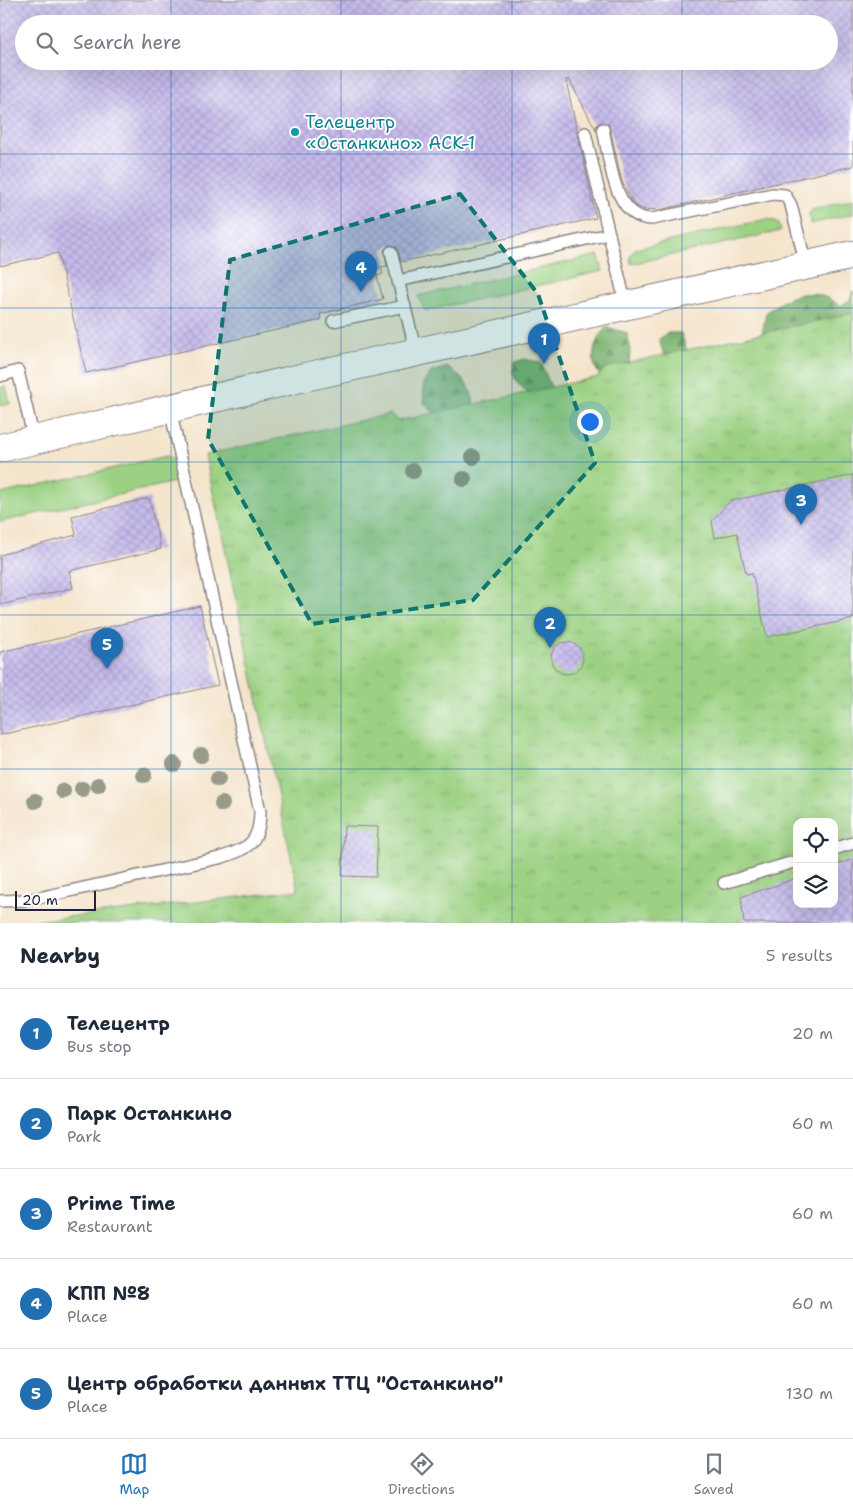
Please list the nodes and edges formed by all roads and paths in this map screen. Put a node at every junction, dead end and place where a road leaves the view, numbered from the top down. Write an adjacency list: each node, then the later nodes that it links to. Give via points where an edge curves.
1 (603, 129): 6 (lane, via 619,198 633,215 652,219 773,194 785,195 791,205)
2 (585, 134): 3 (lane)
3 (609, 234): 7 (lane); 9 (lane)
4 (391, 252): 7 (lane)
5 (853, 255): 6 (street)
6 (806, 265): 9 (street)
7 (398, 281): 8 (lane)
8 (405, 306): 10 (lane); 11 (lane)
9 (626, 306): 11 (street)
10 (333, 321)
11 (416, 352): 13 (street)
12 (0, 376): 14 (lane, via 18,372)
13 (170, 409): 14 (street); 20 (lane, via 260,811 260,829 252,844 219,858 29,900)
14 (34, 440): 15 (street)
15 (0, 448)
16 (853, 844): 17 (lane)
17 (838, 848)
18 (793, 862): 19 (lane)
19 (724, 883)
20 (0, 901)

